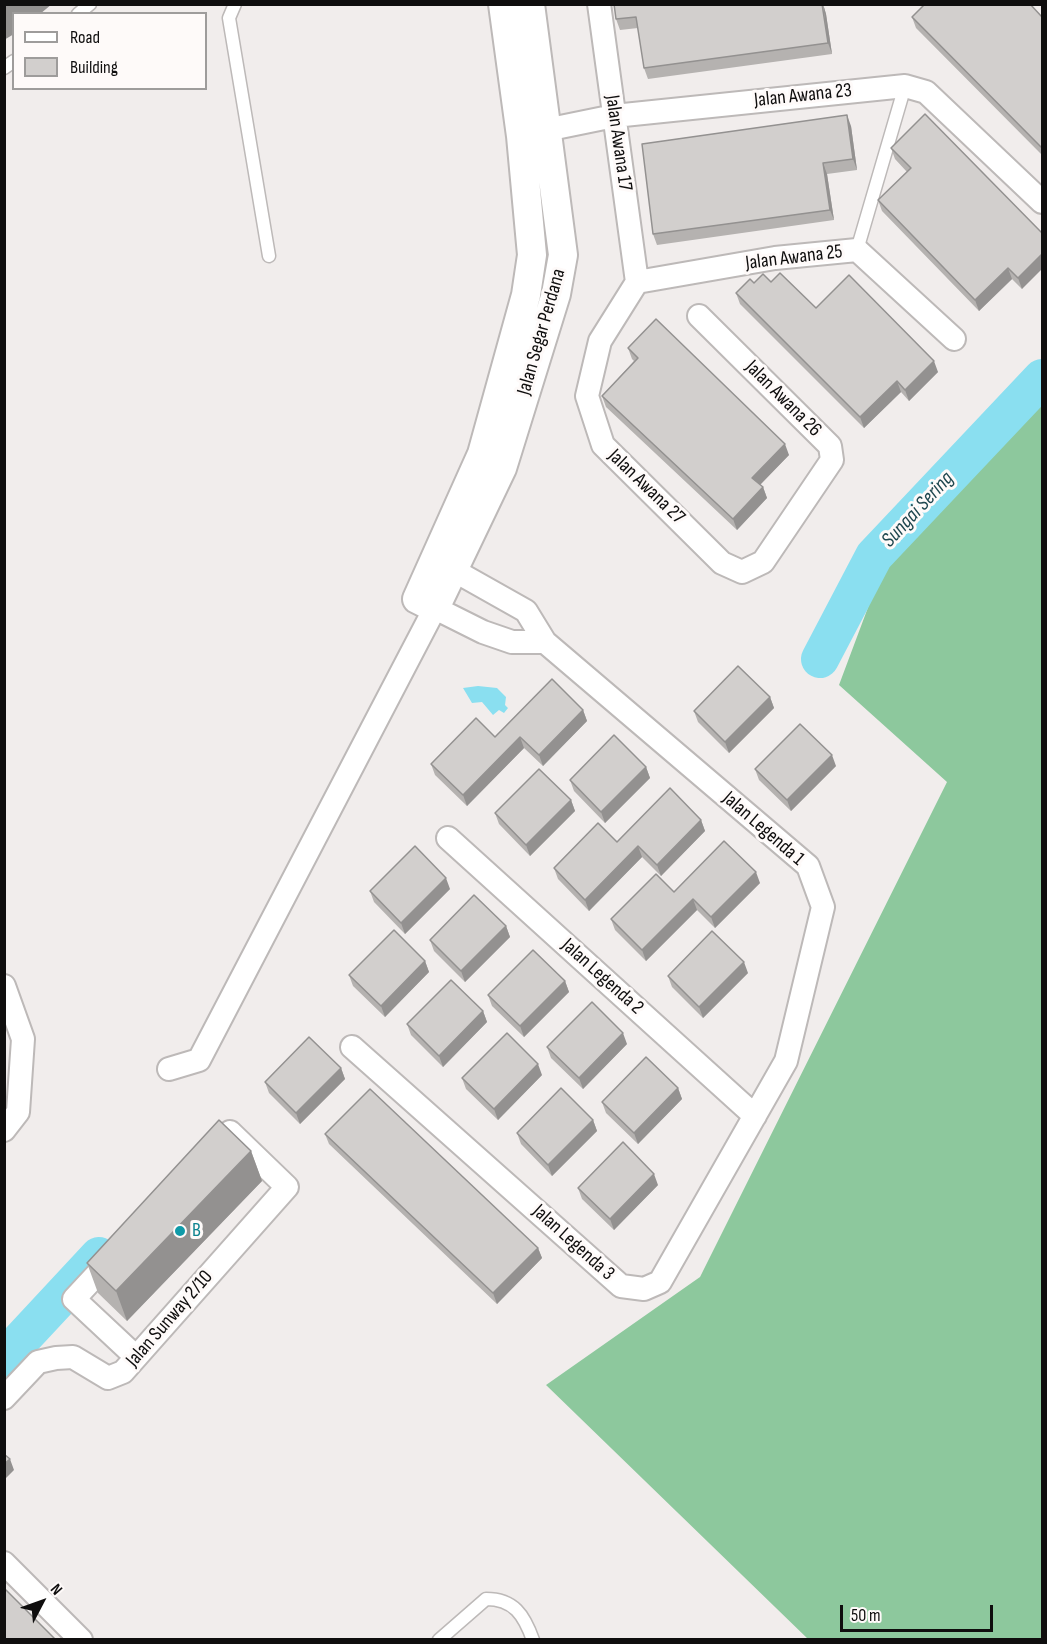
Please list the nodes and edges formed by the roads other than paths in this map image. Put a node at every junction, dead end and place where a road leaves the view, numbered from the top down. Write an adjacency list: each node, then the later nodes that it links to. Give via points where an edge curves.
1 (235, 4): 10 (lane, via 229,18)
2 (503, 4): 7 (street, Jalan Segar Perdana)
3 (530, 4): 7 (street, Jalan Segar Perdana)
4 (599, 4): 6 (street, Jalan Awana 17)
5 (905, 86): 6 (street, Jalan Awana 23); 8 (street, Jalan Awana 23, via 926,92); 9 (lane)
6 (614, 116): 7 (street, Jalan Awana 23); 11 (street, Jalan Awana 17)
7 (533, 133): 14 (street, Jalan Segar Perdana, via 563,255 556,294 502,468)
8 (1042, 202)
9 (857, 250): 11 (street, Jalan Awana 25, via 775,258); 13 (street, Jalan Awana 25)
10 (269, 256)
11 (637, 282): 15 (street, Jalan Awana 27, via 600,341 587,396 603,446 722,563)
12 (699, 316): 15 (street, Jalan Awana 26, via 830,446 832,460 763,562)
13 (954, 339)
14 (444, 564): 16 (street, Jalan Segar Perdana); 17 (street, Jalan Legenda 1, via 526,611)
15 (742, 572)
16 (426, 603): 17 (street, via 512,642); 21 (street, via 200,1060)
17 (545, 642): 22 (street, Jalan Legenda 1, via 807,866 823,907 786,1061)
18 (448, 838): 22 (street, Jalan Legenda 2)
19 (4, 986): 23 (street, via 23,1039)
20 (352, 1047): 22 (street, Jalan Legenda 3, via 621,1286 644,1289 660,1282)
21 (169, 1069)
22 (755, 1116)
23 (11, 1121)
24 (214, 1148): 26 (street, Jalan Sunway 2/10, via 230,1131 287,1187)
25 (129, 1240): 26 (street, via 74,1299)
26 (135, 1356): 27 (street, Jalan Sunway 2/10, via 123,1372 108,1378 73,1356 38,1362)
27 (4, 1398)
28 (4, 1563): 29 (street)
29 (81, 1640)
30 (440, 1640): 31 (lane, via 486,1599 500,1599 516,1607 525,1617)
31 (533, 1640)

